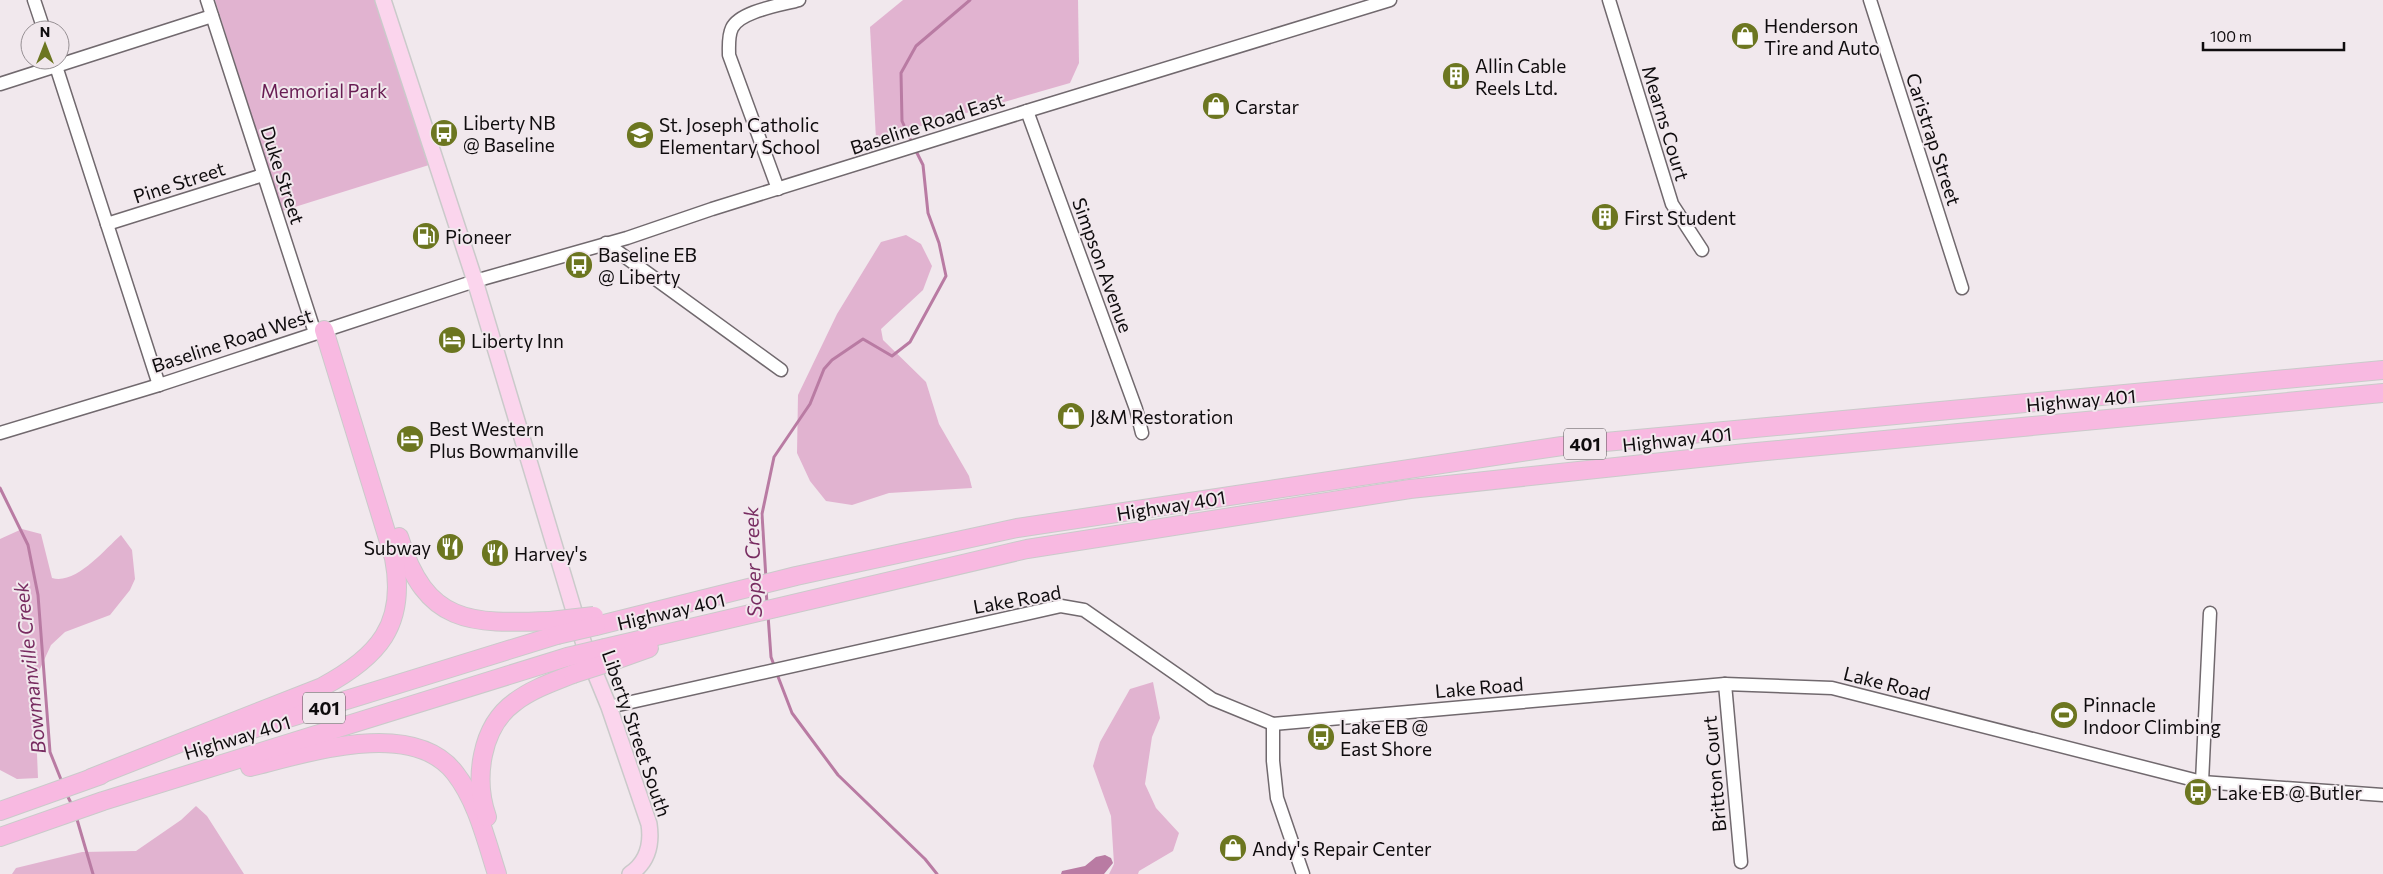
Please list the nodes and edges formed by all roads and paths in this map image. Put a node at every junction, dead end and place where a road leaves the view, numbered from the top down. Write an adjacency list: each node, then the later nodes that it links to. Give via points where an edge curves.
1 (34, 0): 9 (street)
2 (206, 0): 8 (street, Duke Street)
3 (383, 0): 20 (main road, Liberty Street South)
4 (799, 0): 16 (street, via 743,16 732,26 729,39 729,55)
5 (1390, 0): 14 (street, Baseline Road East)
6 (1609, 0): 19 (street, Mearns Court, via 1672,204)
7 (1870, 0): 21 (street, Caristrap Street)
8 (212, 16): 10 (street); 15 (street, Duke Street)
9 (41, 20)
10 (70, 59)
11 (37, 70): 13 (street)
12 (58, 70): 17 (street)
13 (0, 84)
14 (1027, 111): 16 (street, Baseline Road East); 28 (street, Simpson Avenue)
15 (263, 175): 17 (street, Pine Street); 22 (street, Duke Street)
16 (778, 189): 18 (street, Baseline Road East)
17 (107, 224): 25 (street)
18 (606, 243): 20 (street, Baseline Road East); 23 (street)
19 (1702, 250)
20 (475, 282): 22 (street, Baseline Road West); 33 (main road, Liberty Street South, via 586,651)
21 (1962, 288)
22 (324, 330): 25 (street, Baseline Road West); 30 (highway, via 405,558 418,583 439,604 465,617); 35 (highway, via 394,558 396,603 386,632 369,656 344,675 322,686)
23 (781, 370)
24 (2383, 370): 30 (highway, Highway 401 / 401, bridge, via 1562,446 1017,528 752,587 720,588 595,621)
25 (159, 384): 27 (street, Baseline Road West)
26 (2383, 392): 31 (highway, Highway 401 / 401, via 1410,489 1027,549 735,618)
27 (0, 433)
28 (1142, 433)
29 (2210, 613): 36 (street)
30 (554, 628): 35 (highway, Highway 401 / 401)
31 (606, 656): 38 (highway, Highway 401 / 401, bridge, via 567,657); 43 (highway, bridge, via 537,688 513,703 485,743 482,801)
32 (1725, 684): 34 (street, Lake Road); 36 (street, Lake Road, via 1832,688); 41 (street, Britton Court)
33 (609, 706): 34 (street, Lake Road, via 1061,606 1084,610 1212,699); 44 (main road, Liberty Street South, via 651,837 644,862)
34 (1273, 724): 45 (street, via 1277,798)
35 (91, 778): 39 (highway, Highway 401 / 401)
36 (2202, 782): 37 (street, Lake Road)
37 (2383, 795)
38 (103, 801): 40 (highway, Highway 401 / 401); 42 (highway, via 311,752 381,742 409,744 433,753 454,772 474,804)
39 (0, 811)
40 (0, 837)
41 (1741, 862)
42 (497, 874)
43 (508, 874)
44 (630, 874)
45 (1303, 874)

